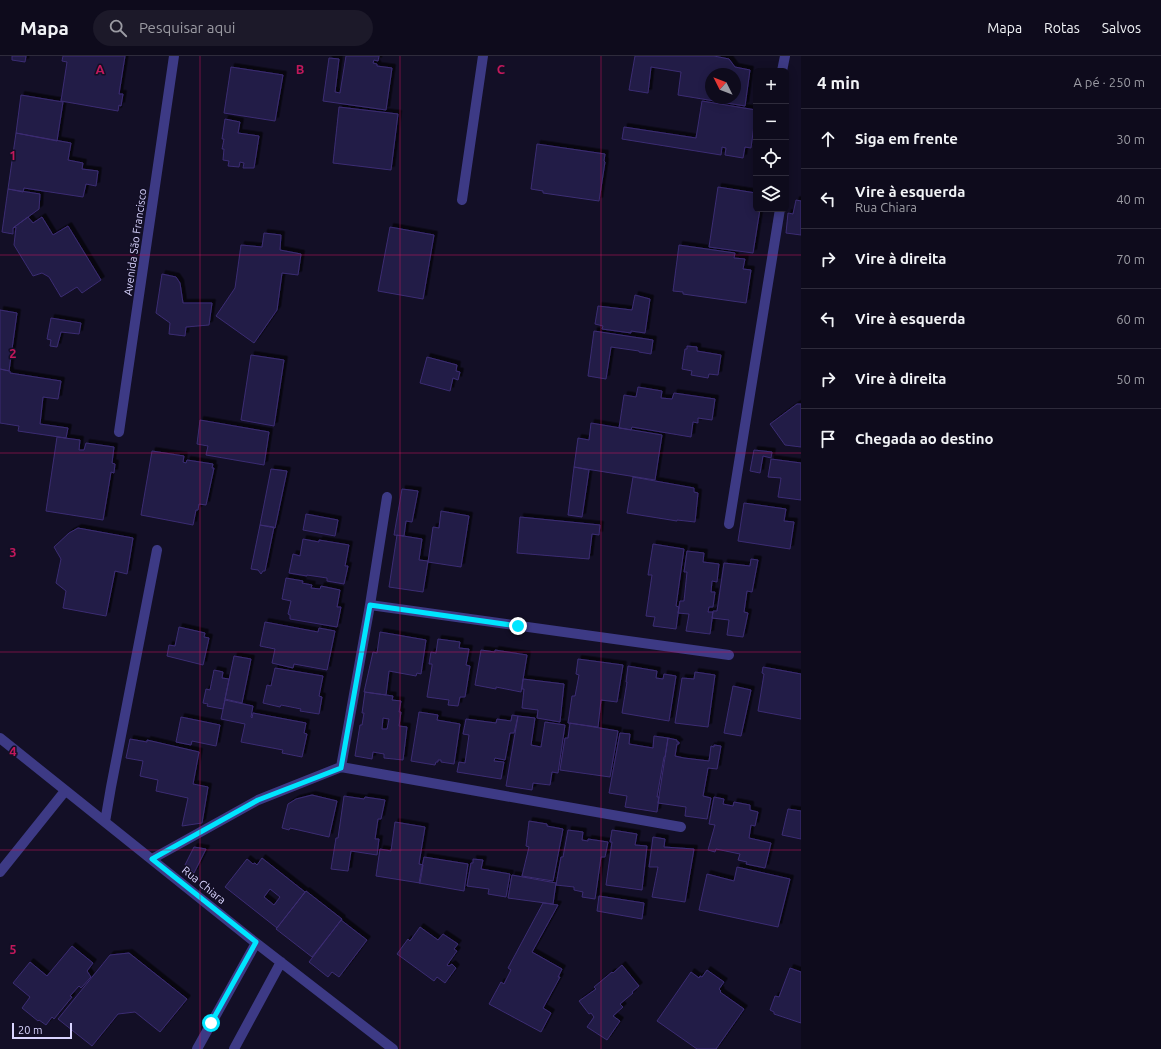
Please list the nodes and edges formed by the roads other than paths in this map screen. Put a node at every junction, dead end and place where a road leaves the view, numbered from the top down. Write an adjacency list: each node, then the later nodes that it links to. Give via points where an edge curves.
1 (174, 56): 7 (street, Avenida São Francisco)
2 (484, 56): 5 (street)
3 (784, 56): 4 (street)
4 (782, 68)
5 (462, 200)
6 (780, 212): 9 (street)
7 (119, 432)
8 (387, 496): 11 (street)
9 (729, 524)
10 (157, 550): 16 (street)
11 (370, 605): 12 (street); 14 (street)
12 (729, 655)
13 (0, 738): 15 (street, Rua Chiara)
14 (341, 768): 17 (street); 18 (street, via 258,800)
15 (65, 791): 16 (street, Rua Chiara); 19 (street)
16 (105, 822): 18 (street, Rua Chiara)
17 (681, 827)
18 (152, 859): 20 (street, Rua Chiara)
19 (0, 872)
20 (256, 942): 21 (street, Rua Chiara); 22 (street)
21 (281, 962): 23 (street); 24 (street, Rua Chiara)
22 (197, 1049)
23 (234, 1049)
24 (393, 1049)

